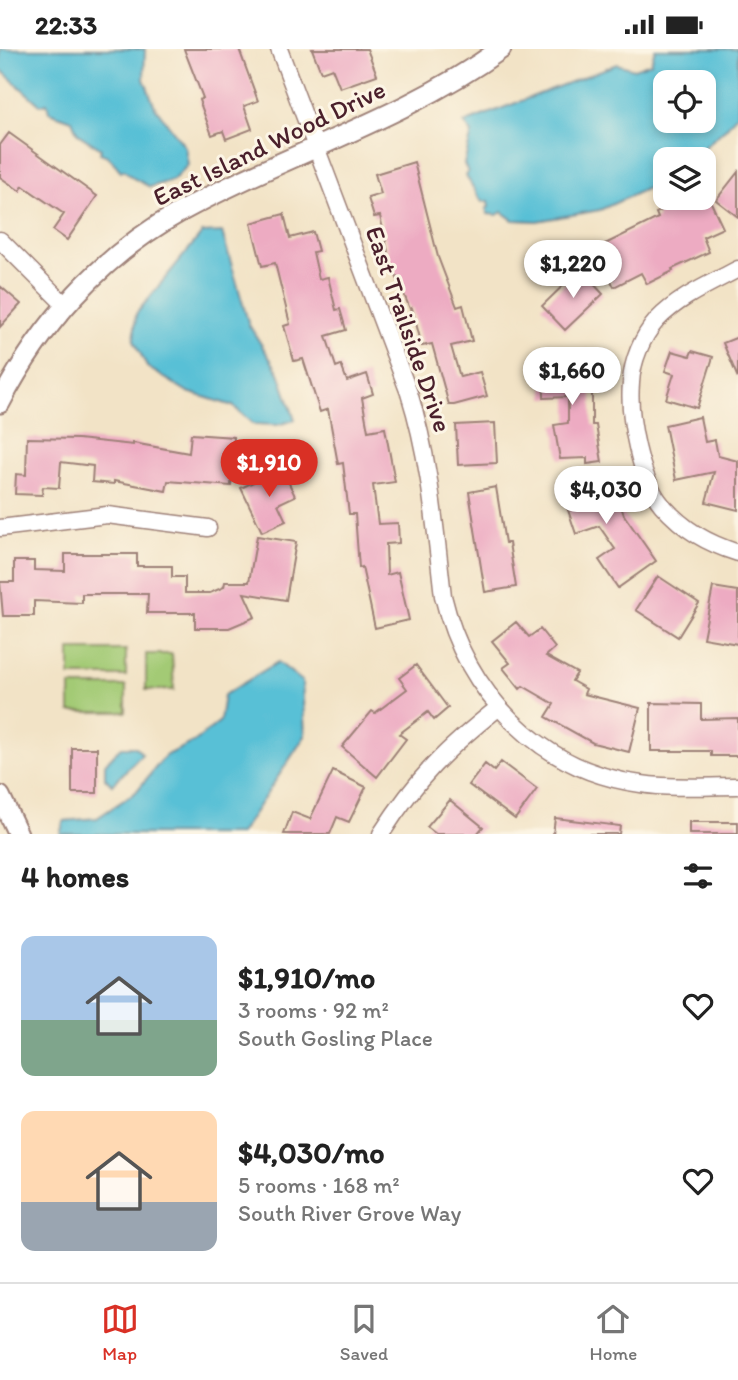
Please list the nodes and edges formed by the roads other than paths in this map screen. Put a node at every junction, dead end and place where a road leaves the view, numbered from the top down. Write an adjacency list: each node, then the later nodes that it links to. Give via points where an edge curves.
1 (279, 49): 3 (street, East Trailside Drive)
2 (501, 49): 3 (street, East Island Wood Drive, via 443,87)
3 (318, 147): 6 (street, East Island Wood Drive, via 178,213 118,254); 11 (street, East Trailside Drive, via 420,428 447,614 468,665)
4 (0, 240): 6 (street)
5 (738, 269): 10 (street, via 680,300 656,321 644,338 631,384 640,458 656,495 684,528 710,544)
6 (65, 305): 7 (street, East Island Wood Drive, via 31,349)
7 (0, 403)
8 (0, 528): 9 (street, via 107,515)
9 (208, 528)
10 (738, 552)
11 (498, 708): 12 (street, East Trailside Drive, via 528,736 592,772 664,787); 15 (street, via 429,768)
12 (738, 786)
13 (0, 796): 14 (street)
14 (18, 834)
15 (381, 834)

